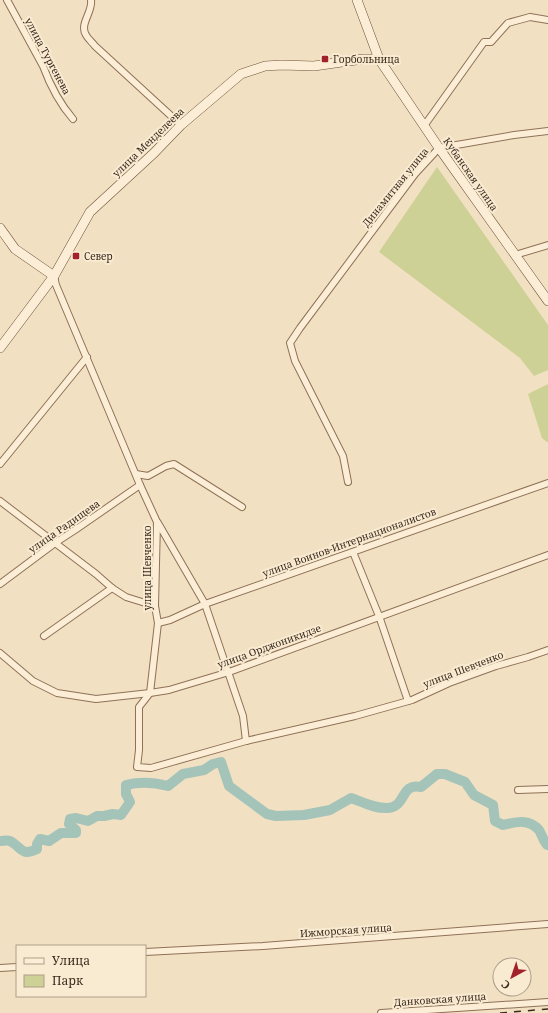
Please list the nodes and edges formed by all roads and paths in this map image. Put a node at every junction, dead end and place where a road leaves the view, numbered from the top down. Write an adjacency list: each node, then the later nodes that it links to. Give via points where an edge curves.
1 (8, 0): 6 (street, улица Тургенева, via 47,78 64,109)
2 (91, 0): 7 (street, via 92,5 84,24 85,34)
3 (357, 0): 5 (street, Кубанская улица)
4 (548, 20): 8 (street, via 530,17 508,23 491,42 484,42)
5 (379, 59): 7 (street, улица Менделеева, via 314,66 265,66 241,74); 8 (street, Кубанская улица)
6 (73, 119)
7 (181, 125): 14 (street, улица Менделеева, via 90,212)
8 (424, 126): 10 (street, Кубанская улица)
9 (548, 131): 10 (street, Динамитная улица)
10 (439, 148): 13 (street, Кубанская улица); 20 (street, Динамитная улица, via 415,174 290,343 295,361 343,456)
11 (0, 228): 14 (street, via 15,249)
12 (548, 245): 13 (street)
13 (515, 255): 15 (street, Кубанская улица)
14 (54, 276): 16 (street, улица Менделеева); 17 (street, улица Шевченко)
15 (548, 301)
16 (0, 348)
17 (87, 357): 18 (street); 19 (street, улица Шевченко)
18 (0, 464)
19 (136, 474): 21 (street, улица Шевченко); 24 (street, via 148,476 174,464)
20 (348, 482)
21 (140, 485): 25 (street, улица Шевченко); 26 (street, улица Радищева)
22 (547, 486): 27 (street, улица Воинов-Интернационалистов)
23 (0, 501): 26 (street)
24 (242, 507)
25 (157, 522): 31 (street); 32 (street, улица Шевченко)
26 (55, 543): 29 (street, улица Радищева); 30 (street)
27 (353, 552): 31 (street, улица Воинов-Интернационалистов); 33 (street)
28 (548, 555): 33 (street, улица Орджоникидзе)
29 (0, 584)
30 (112, 588): 32 (street, via 126,597); 35 (street)
31 (205, 604): 34 (street, улица Воинов-Интернационалистов); 38 (street)
32 (156, 606): 34 (street, улица Шевченко)
33 (379, 616): 38 (street, улица Орджоникидзе); 40 (street)
34 (158, 623): 39 (street, улица Шевченко)
35 (44, 636)
36 (548, 650): 40 (street, улица Шевченко, via 449,683)
37 (0, 653): 39 (street, улица Орджоникидзе, via 33,681 57,693 96,699)
38 (229, 672): 39 (street, улица Орджоникидзе); 41 (street, via 243,716)
39 (150, 694): 41 (street, улица Шевченко, via 139,707 137,767 151,768)
40 (408, 701): 41 (street, улица Шевченко, via 329,723)
41 (246, 741)
42 (548, 788): 43 (street)
43 (518, 790)
44 (548, 924): 45 (street, Ижморская улица, via 263,946)
45 (146, 952)
46 (16, 967): 47 (street)
47 (0, 968)
48 (548, 1002): 49 (street, Данковская улица)
49 (381, 1013)

